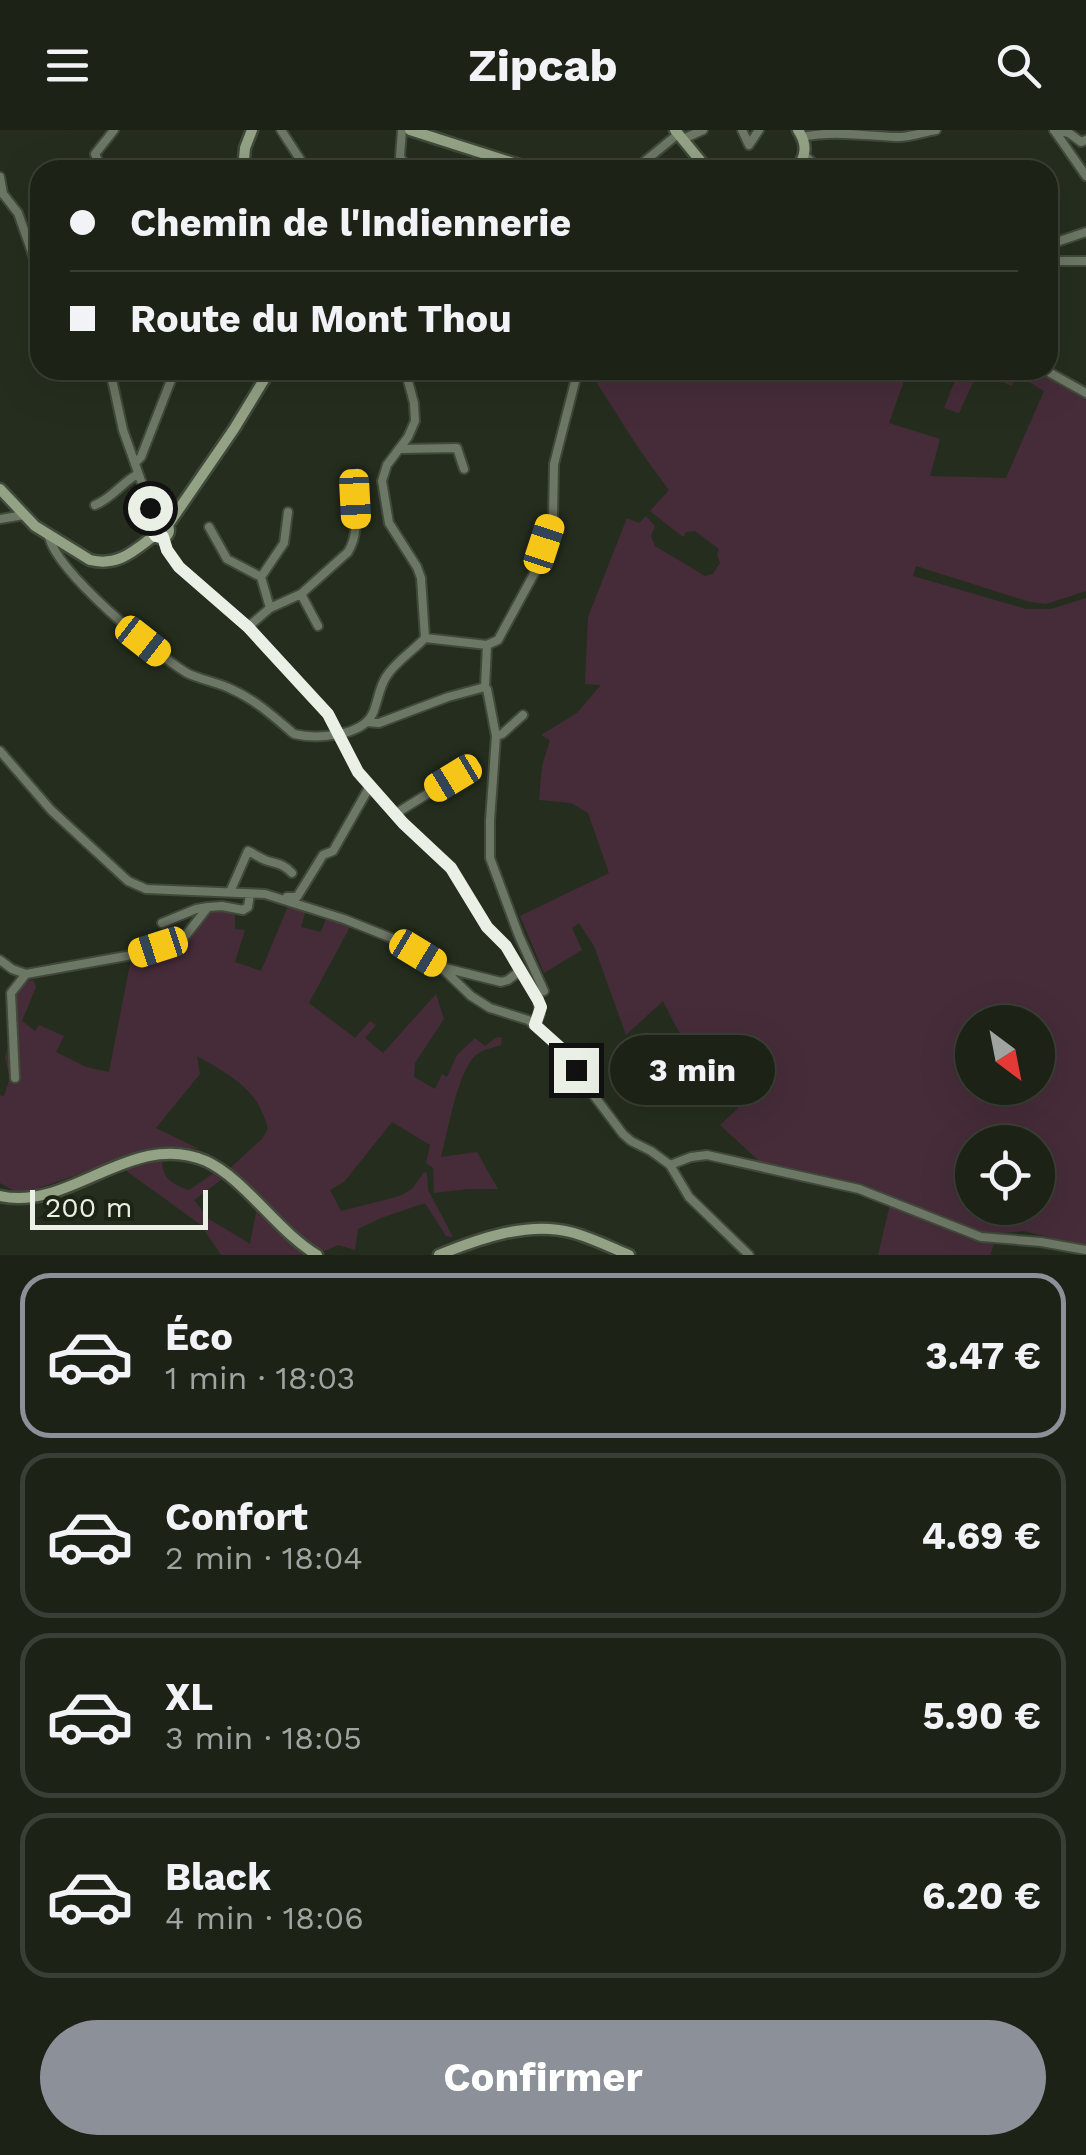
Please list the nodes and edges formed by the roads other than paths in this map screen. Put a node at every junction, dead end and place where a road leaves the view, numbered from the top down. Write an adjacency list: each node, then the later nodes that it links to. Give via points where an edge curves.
1 (114, 130): 16 (street, via 95,154)
2 (252, 130): 17 (street)
3 (281, 130): 18 (street)
4 (402, 130): 19 (street)
5 (410, 130): 20 (street)
6 (742, 130): 7 (street, via 749,145)
7 (759, 130)
8 (936, 130): 11 (street, via 898,138 846,130)
9 (1054, 130): 13 (street); 25 (street)
10 (700, 132): 12 (street)
11 (800, 133): 14 (street)
12 (682, 137): 21 (street); 22 (street)
13 (1086, 140)
14 (805, 156): 23 (street); 24 (street)
15 (1086, 157): 25 (street)
16 (98, 160)
17 (244, 160)
18 (300, 160)
19 (402, 160)
20 (504, 160)
21 (646, 160)
22 (700, 160)
23 (802, 160)
24 (810, 160)
25 (1075, 160): 26 (street)
26 (1086, 175)
27 (0, 177): 28 (street)
28 (1, 194): 31 (street, via 18,213)
29 (1086, 232): 30 (street)
30 (1058, 242)
31 (30, 247)
32 (1058, 261): 33 (street)
33 (1086, 261)
34 (1058, 377): 40 (street)
35 (112, 380): 42 (street)
36 (171, 380): 42 (street)
37 (264, 380): 52 (street)
38 (408, 380): 41 (street, via 415,421)
39 (575, 380): 60 (street, via 554,464 553,517 535,572 498,640)
40 (1086, 393)
41 (399, 450): 43 (street, via 457,448); 59 (street, via 382,481 393,532 417,566)
42 (134, 463): 44 (street)
43 (464, 469)
44 (138, 474): 47 (street); 52 (street)
45 (0, 489): 49 (street)
46 (355, 499): 55 (street, via 348,552)
47 (96, 505)
48 (288, 512): 54 (street, via 284,543)
49 (24, 515): 50 (street); 53 (street)
50 (0, 519)
51 (209, 528): 54 (street, via 227,559)
52 (160, 530): 53 (street, via 123,559 100,563); 58 (street, via 179,567)
53 (50, 536): 64 (street, via 93,596 187,672 255,701 294,734)
54 (260, 577): 56 (street)
55 (300, 594): 56 (street); 57 (street)
56 (270, 608): 58 (street)
57 (318, 626)
58 (248, 627): 64 (street)
59 (425, 638): 60 (street); 63 (street, via 388,673)
60 (487, 645): 61 (street)
61 (484, 687): 63 (street); 65 (street)
62 (523, 715): 65 (street)
63 (366, 722): 64 (street)
64 (339, 734): 68 (street)
65 (496, 736): 80 (street, via 490,858)
66 (0, 751): 71 (street, via 51,810 128,881 146,889)
67 (453, 778): 69 (street)
68 (370, 786): 69 (street); 73 (street, via 333,851 323,854 297,896)
69 (394, 814): 78 (street, via 451,868)
70 (292, 872): 71 (street, via 248,852)
71 (230, 892): 72 (street)
72 (250, 894): 73 (street); 74 (street, via 243,910)
73 (285, 898): 77 (street, via 394,939)
74 (208, 907): 75 (street); 79 (street, via 183,939 132,956)
75 (162, 923)
76 (0, 960): 79 (street)
77 (441, 967): 78 (street, via 500,982); 83 (street, via 470,996)
78 (521, 970): 81 (street)
79 (26, 974): 84 (street, via 11,993)
80 (544, 991): 81 (street); 82 (street, via 547,1004)
81 (538, 1000): 82 (street)
82 (540, 1014): 83 (street)
83 (535, 1025): 85 (street, via 564,1051 622,1134)
84 (15, 1078)
85 (670, 1165): 87 (street, via 708,1156 859,1189 981,1237); 91 (street, via 689,1197)
86 (0, 1196): 88 (street, via 30,1198 145,1156 175,1153 224,1172)
87 (1086, 1250)
88 (317, 1255)
89 (439, 1255): 90 (street, via 491,1236 554,1229)
90 (629, 1255)
91 (749, 1255)

